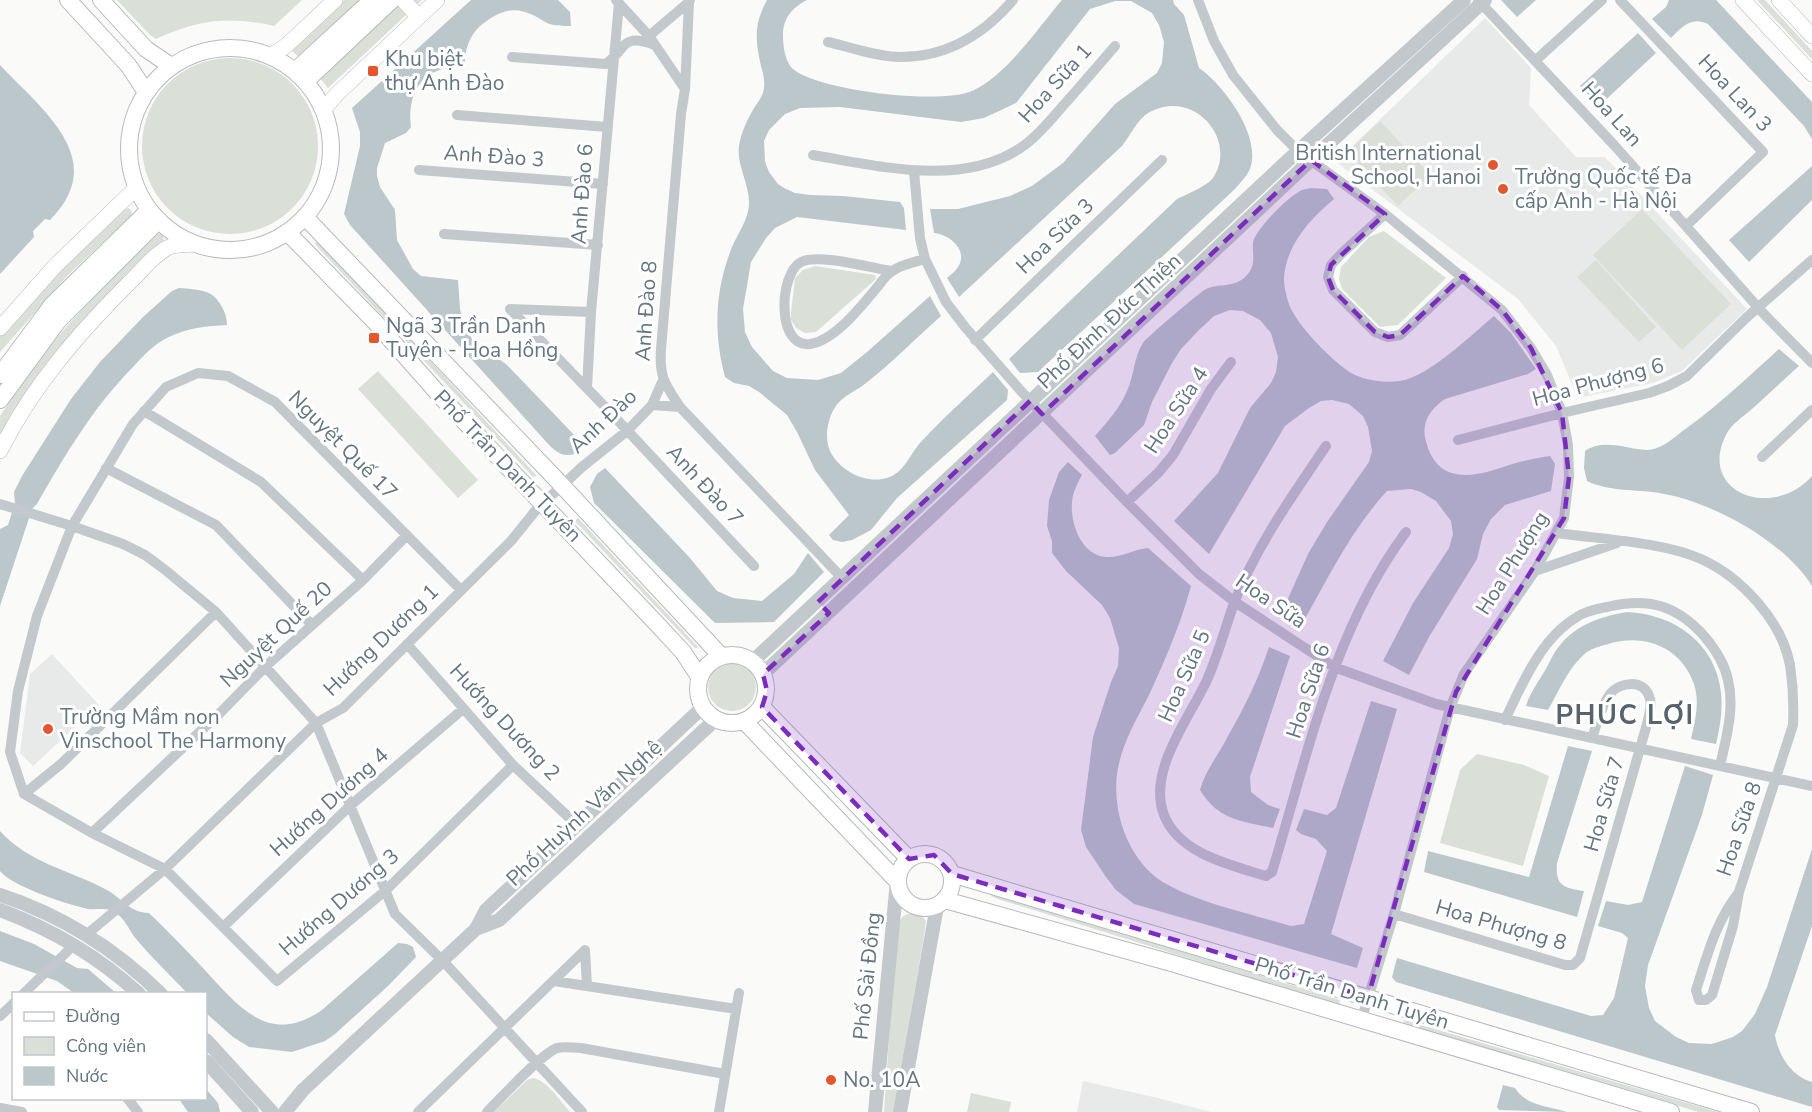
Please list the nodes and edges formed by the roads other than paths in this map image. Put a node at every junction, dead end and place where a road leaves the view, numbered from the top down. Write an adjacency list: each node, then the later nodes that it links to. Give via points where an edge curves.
1 (68, 0): 31 (main road, via 128,65)
2 (101, 0): 27 (main road, via 146,49)
3 (335, 0): 23 (main road)
4 (372, 0): 29 (main road)
5 (392, 0): 29 (main road)
6 (403, 0): 18 (main road)
7 (437, 0): 18 (main road)
8 (1012, 0): 21 (street, via 998,18 978,33 957,46 928,54 900,57)
9 (1198, 0): 35 (street, Hoa Phượng, via 1233,75 1276,130)
10 (1464, 0): 35 (street, Phố Đinh Đức Thiện)
11 (1602, 0): 26 (street)
12 (1620, 0): 46 (street, Hoa Lan 3, via 1763,152)
13 (1743, 0): 28 (main road)
14 (1779, 0): 19 (main road)
15 (618, 1): 20 (street); 25 (street, Anh Đào 6)
16 (689, 1): 20 (street); 30 (street, Anh Đào 8)
17 (1482, 1): 26 (street, Hoa Lan); 38 (street, Phố Đinh Đức Thiện)
18 (419, 17): 32 (main road)
19 (1812, 36)
20 (652, 41): 25 (street, via 628,42); 30 (street)
21 (828, 42)
22 (1115, 46): 40 (street, Hoa Sữa 1, via 1025,145 974,166)
23 (271, 56): 27 (main road, via 237,47 220,48 202,51); 29 (main road)
24 (512, 57): 25 (street, via 606,64)
25 (613, 59): 34 (street, Anh Đào 6)
26 (1536, 60): 46 (street, Hoa Lan)
27 (171, 66): 31 (main road)
28 (1812, 74)
29 (300, 76): 32 (main road)
30 (685, 89): 62 (street, Anh Đào 8, via 660,363)
31 (146, 92): 42 (main road, via 129,139)
32 (324, 109): 45 (main road, via 332,141 330,165 323,189)
33 (457, 115): 34 (street)
34 (607, 128): 41 (street, Anh Đào 6)
35 (1298, 151): 38 (street, Hoa Phượng); 65 (street, Phố Đinh Đức Thiện)
36 (813, 155): 40 (street, Hoa Sữa 1)
37 (1162, 160): 58 (street, Hoa Sữa 3)
38 (1311, 160): 43 (street, Hoa Phượng); 71 (street, Phố Đinh Đức Thiện)
39 (419, 170): 41 (street, Anh Đào 3)
40 (914, 171): 51 (street, Hoa Sữa)
41 (603, 184): 50 (street, Anh Đào 6)
42 (136, 189): 44 (main road); 57 (main road, via 55,266)
43 (1384, 214): 54 (street, Hoa Phượng); 54 (street, via 1341,254 1328,277 1333,290 1375,332 1388,337 1400,335)
44 (154, 215): 49 (main road, via 174,233); 61 (main road, via 52,305); 64 (main road, via 58,321)
45 (305, 217): 47 (main road); 78 (main road, Phố Trần Danh Tuyên)
46 (1686, 226): 55 (street, Hoa Lan)
47 (287, 232): 49 (main road, via 247,249); 81 (main road, Phố Trần Danh Tuyên)
48 (444, 234): 50 (street)
49 (196, 244): 75 (main road, via 170,247 157,256 92,321 43,380)
50 (598, 245): 56 (street, Anh Đào 6)
51 (925, 259): 53 (street); 58 (street, Hoa Sữa, via 946,302)
52 (1812, 260): 55 (street, Hoa Phượng 6)
53 (891, 271): 53 (street, via 818,258 801,262 791,273 784,304 791,336 810,344 829,337)
54 (1463, 276): 70 (street, Hoa Phượng, via 1502,310 1531,348)
55 (1758, 307): 60 (street, Hoa Lan); 70 (street, Hoa Phượng 6, via 1687,376 1649,393)
56 (591, 312): 63 (street, Anh Đào 6); 63 (street, Anh Đào 7, via 510,309)
57 (0, 328)
58 (975, 340): 65 (street, Hoa Sữa)
59 (1231, 362): 79 (street, Hoa Sữa 4, via 1210,389 1173,455)
60 (1812, 363)
61 (0, 375)
62 (663, 380): 66 (street, Anh Đào); 67 (street, Anh Đào 8)
63 (587, 388): 72 (street, Anh Đào 7)
64 (0, 400)
65 (1030, 401): 71 (street, Hoa Sữa); 89 (street, Phố Đinh Đức Thiện)
66 (652, 405): 67 (street); 72 (street, Anh Đào)
67 (680, 406): 89 (street, Anh Đào 8)
68 (1812, 410): 76 (street)
69 (144, 411): 77 (street, Nguyệt Quế 17); 85 (street, Nguyệt Quế 17, via 166,387 198,373 228,376 275,402); 90 (street, via 261,482)
70 (1562, 413): 73 (street, Hoa Phượng 6); 84 (street, Hoa Phượng, via 1569,477 1564,518)
71 (1042, 414): 79 (street, Hoa Sữa); 95 (street, Phố Đinh Đức Thiện)
72 (627, 431): 78 (street, Anh Đào); 87 (street, Anh Đào 7)
73 (1458, 440)
74 (1326, 446): 93 (street, Hoa Sữa 5, via 1263,543)
75 (0, 451)
76 (1762, 458)
77 (106, 468): 82 (street, Nguyệt Quế 17); 96 (street, via 216,525)
78 (562, 486): 81 (street, Hướng Dương 1); 98 (main road, Phố Trần Danh Tuyên)
79 (1127, 502): 93 (street, Hoa Sữa, via 1199,574)
80 (2, 505): 82 (street)
81 (543, 505): 91 (street, Hướng Dương 1); 102 (main road, Phố Trần Danh Tuyên, via 683,652)
82 (72, 526): 94 (street, via 145,555); 116 (street, Nguyệt Quế 17, via 37,616 18,691 10,752)
83 (1406, 532): 100 (street, Hoa Sữa 6, via 1361,607)
84 (1557, 533): 86 (street, Hoa Sữa 8); 88 (street, Hoa Phượng)
85 (406, 536): 90 (street, Nguyệt Quế 20); 91 (street, Nguyệt Quế 17)
86 (1621, 542): 88 (street); 114 (street, Hoa Sữa 8, via 1700,558 1727,573 1775,626 1789,663 1794,705 1793,725)
87 (754, 566)
88 (1535, 571): 104 (street, Hoa Phượng, via 1464,674)
89 (843, 579): 92 (street, Phố Đinh Đức Thiện)
90 (363, 580): 96 (street, Nguyệt Quế 20)
91 (460, 590): 97 (street, Hướng Dương 1)
92 (818, 602): 95 (street); 101 (street, Phố Đinh Đức Thiện)
93 (1235, 602): 100 (street, Hoa Sữa); 122 (street, Hoa Sữa 5, via 1207,680 1163,767 1160,799 1174,831 1201,853 1266,876)
94 (216, 612): 99 (street); 116 (street, via 61,764)
95 (829, 613): 101 (street, Phố Đinh Đức Thiện)
96 (312, 625): 99 (street, Nguyệt Quế 20)
97 (407, 644): 105 (street, Hướng Dương 2); 109 (street, Hướng Dương 1, via 343,708)
98 (721, 656): 101 (main road, via 738,655); 102 (main road, via 708,665)
99 (266, 666): 109 (street); 119 (street, Nguyệt Quế 20)
100 (1334, 667): 104 (street, Hoa Sữa); 122 (street, Hoa Sữa 6)
101 (758, 668): 103 (main road, via 767,691)
102 (700, 678): 106 (main road, via 698,693)
103 (762, 707): 108 (main road); 120 (main road)
104 (1450, 708): 107 (street, Hoa Sữa); 132 (street, Hoa Phượng)
105 (463, 709): 112 (street, Hướng Dương 2); 117 (street, Hướng Dương 4)
106 (710, 713): 108 (main road, via 730,723); 118 (street, Phố Huỳnh Văn Nghệ); 135 (street, Phố Huỳnh Văn Nghệ, via 500,920)
107 (1505, 720): 110 (street, Hoa Sữa); 113 (street, via 1536,660 1578,616 1619,604 1664,606 1697,628 1711,644 1728,679 1730,721)
108 (744, 721): 124 (main road)
109 (316, 723): 117 (street); 121 (street, Hướng Dương 1)
110 (1592, 738): 111 (street, Hoa Sữa); 111 (street, Hoa Sữa 7, via 1609,695 1626,684 1638,685 1650,696 1651,710)
111 (1641, 748): 113 (street, Hoa Sữa); 130 (street, Hoa Sữa 7)
112 (513, 765): 118 (street, Hướng Dương 2); 125 (street, Hướng Dương 3)
113 (1720, 766): 114 (street, Hoa Sữa)
114 (1777, 778): 115 (street, Hoa Sữa); 126 (street, Hoa Sữa 8)
115 (1812, 786)
116 (24, 794): 119 (street, Hướng Dương 3)
117 (351, 805): 125 (street); 134 (street, Hướng Dương 4)
118 (577, 825): 135 (street, Phố Huỳnh Văn Nghệ, via 486,910)
119 (92, 833): 121 (street, Hướng Dương 3)
120 (909, 859): 123 (main road, via 921,854 936,856); 124 (main road)
121 (165, 868): 134 (street, Hướng Dương 3); 136 (street, Hướng Dương 1)
122 (1272, 872)
123 (952, 874): 128 (main road, via 952,889); 147 (main road, Phố Trần Danh Tuyên)
124 (897, 881): 128 (main road, via 903,897 912,905 923,909); 166 (street, Phố Sài Đồng)
125 (385, 891): 134 (street, Hướng Dương 3, via 277,981); 139 (street, via 395,914)
126 (1738, 892): 126 (street, Hoa Sữa 8, via 1718,923 1696,990 1699,1000 1712,995 1733,926)
127 (0, 895): 131 (street)
128 (941, 903): 149 (main road, Phố Trần Danh Tuyên, via 1167,962); 167 (street)
129 (0, 910): 133 (street)
130 (1594, 910): 132 (street, Hoa Phượng 8, via 1580,958 1573,966)
131 (45, 913): 133 (street); 136 (street)
132 (1394, 914): 147 (street, Hoa Phượng)
133 (38, 926): 137 (street)
134 (223, 927)
135 (476, 929): 139 (street, Phố Huỳnh Văn Nghệ)
136 (86, 935): 138 (street)
137 (74, 945): 140 (street); 143 (street)
138 (116, 955): 140 (street); 145 (street)
139 (443, 961): 150 (street); 161 (street, Phố Huỳnh Văn Nghệ, via 303,1090)
140 (108, 967): 144 (street)
141 (554, 981): 142 (street); 142 (street, via 585,950); 150 (street)
142 (587, 986): 148 (street)
143 (24, 992)
144 (139, 992)
145 (160, 992)
146 (739, 993): 148 (street)
147 (1368, 997): 149 (street, Hoa Phượng); 169 (main road, Phố Trần Danh Tuyên)
148 (736, 1009): 154 (street)
149 (1361, 1021): 168 (main road, Phố Trần Danh Tuyên)
150 (504, 1028): 153 (street); 162 (street)
151 (207, 1041): 160 (street)
152 (207, 1062): 159 (street)
153 (537, 1063): 154 (street, via 560,1047 581,1048); 163 (street); 164 (street)
154 (725, 1074): 165 (street)
155 (129, 1100): 158 (street)
156 (0, 1108): 157 (street)
157 (22, 1112)
158 (138, 1112)
159 (252, 1112)
160 (272, 1112)
161 (285, 1112)
162 (418, 1112)
163 (487, 1112)
164 (582, 1112)
165 (718, 1112)
166 (875, 1112)
167 (900, 1112)
168 (1671, 1112)
169 (1751, 1112)

